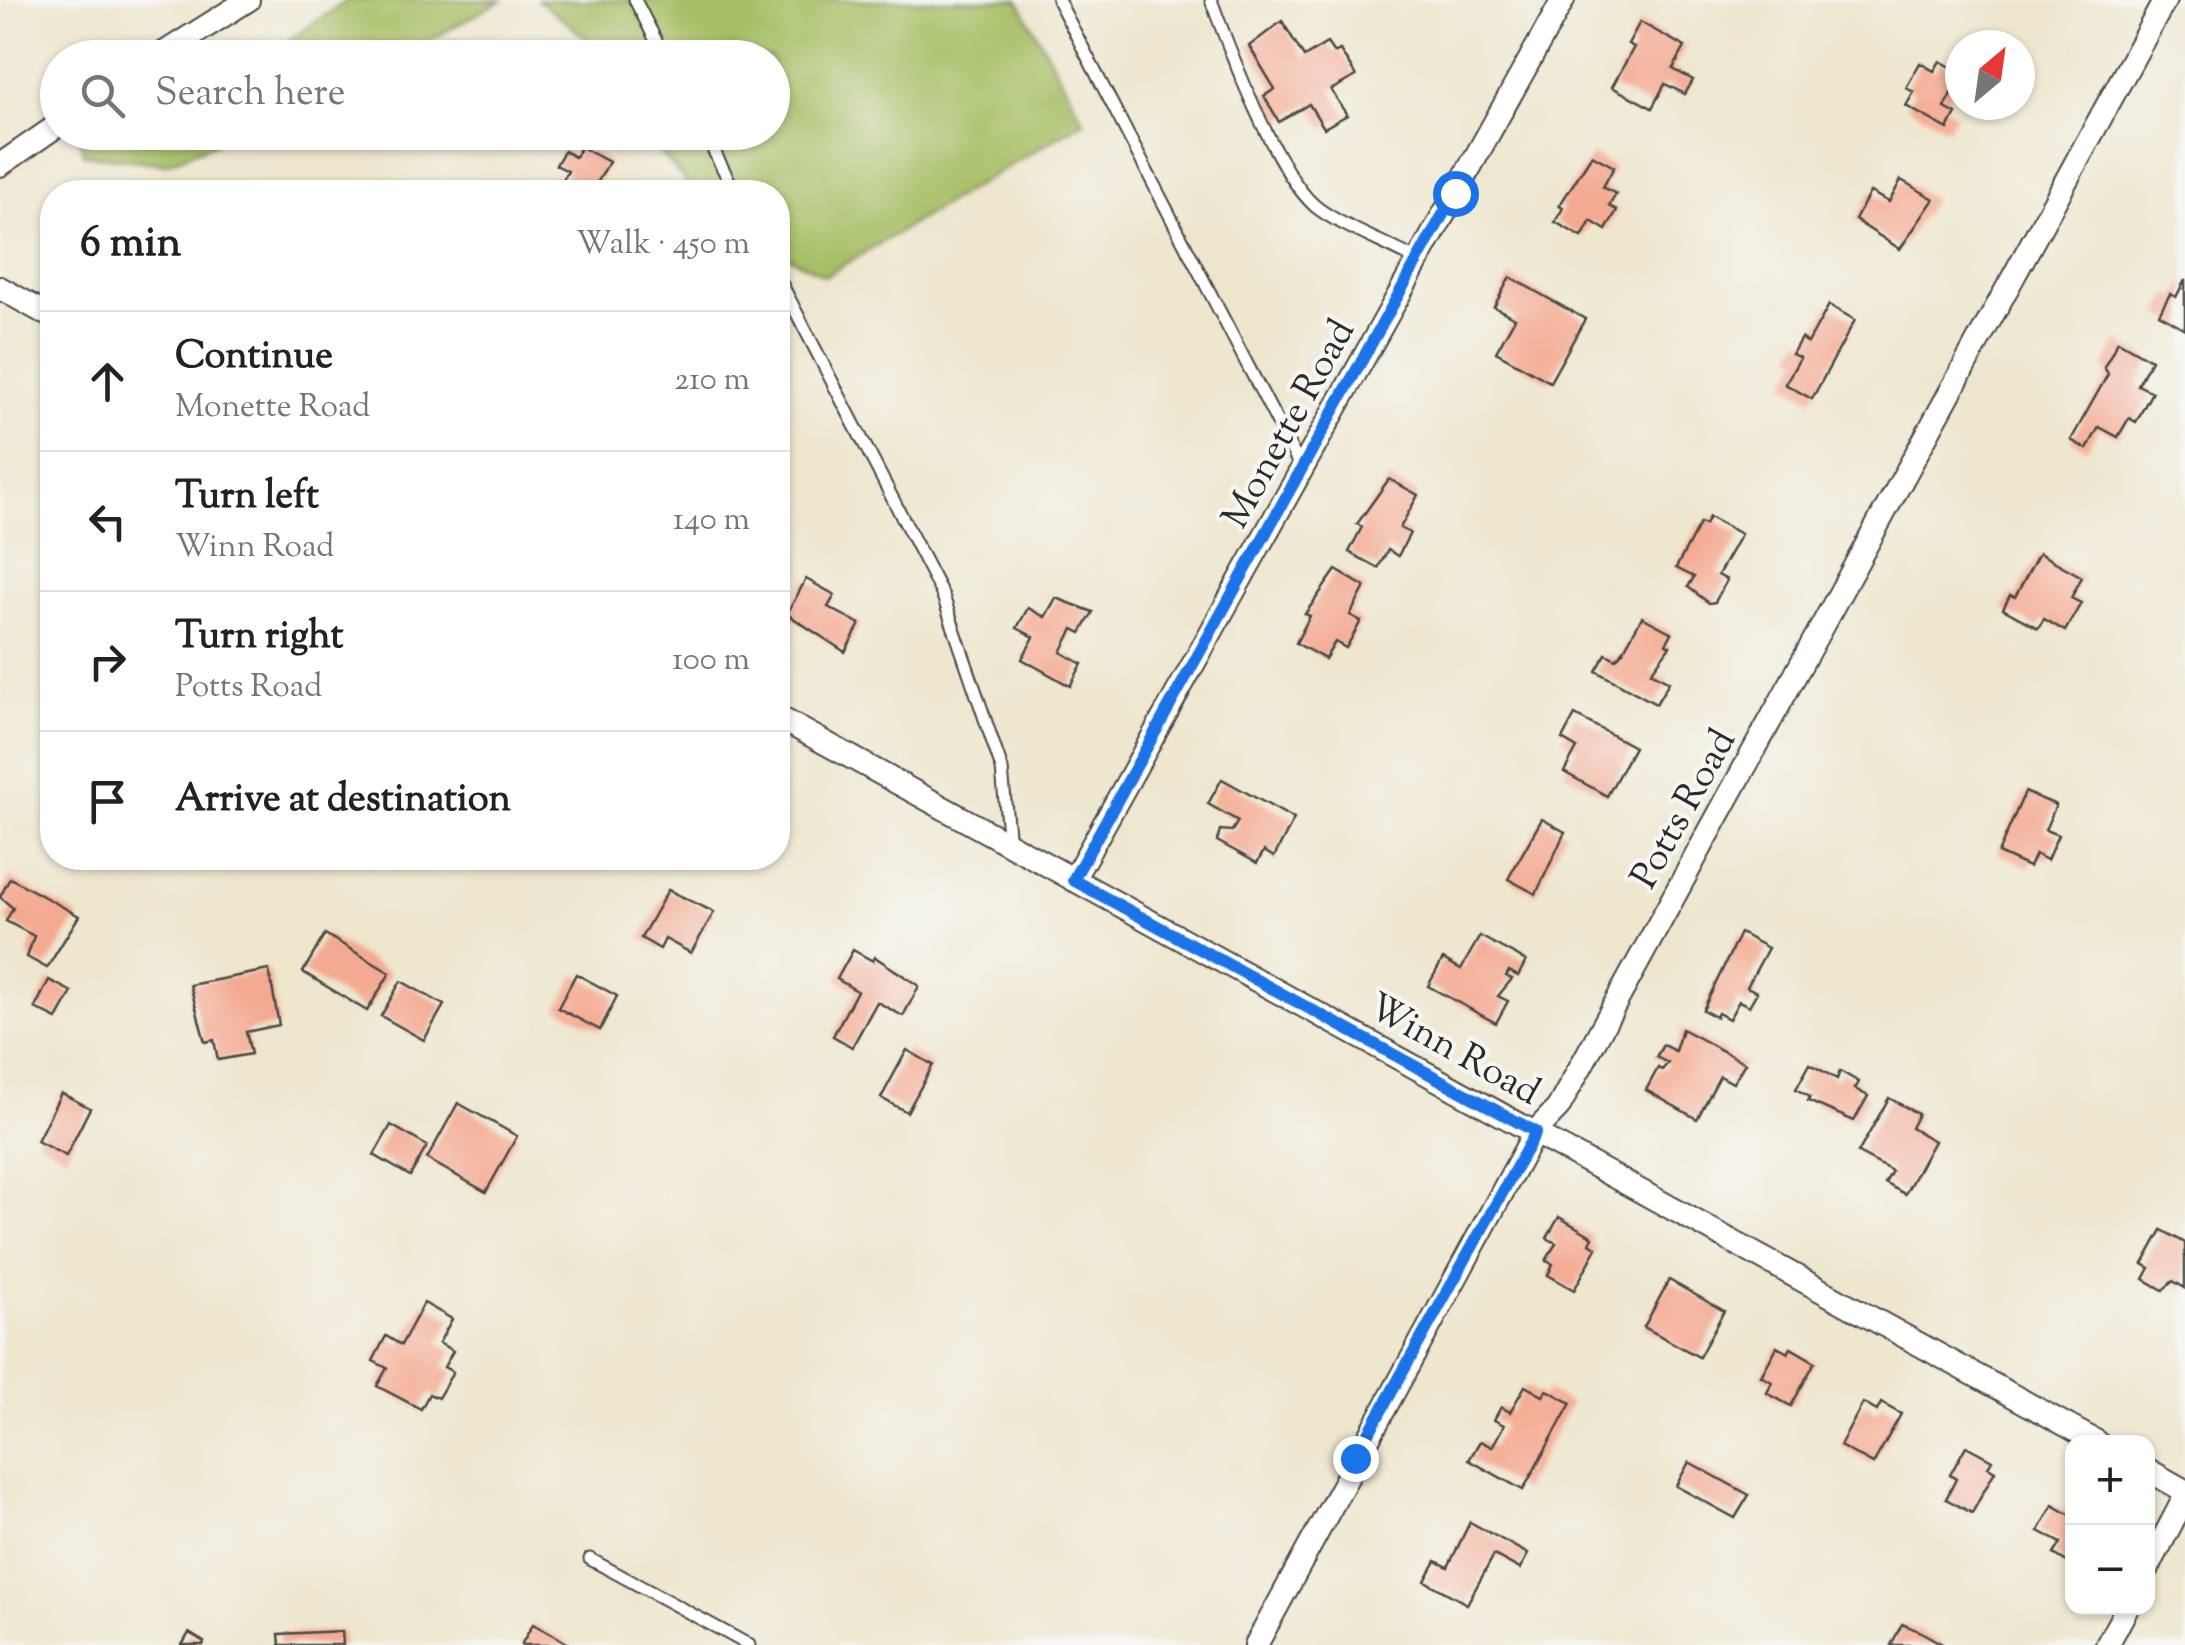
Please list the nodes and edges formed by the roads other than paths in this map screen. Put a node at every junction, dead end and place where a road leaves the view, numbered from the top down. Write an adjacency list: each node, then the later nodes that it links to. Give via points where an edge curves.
1 (248, 0): 7 (street)
2 (635, 0): 8 (lane)
3 (1058, 0): 17 (lane)
4 (1212, 0): 13 (lane, via 1239,74 1283,161 1315,206)
5 (1562, 0): 13 (street, Monette Road)
6 (2165, 0): 21 (street, Potts Road, via 1558,1108)
7 (185, 40)
8 (656, 40)
9 (40, 137): 11 (street)
10 (713, 150): 12 (lane)
11 (0, 165)
12 (729, 180)
13 (1417, 260): 17 (street, Monette Road)
14 (0, 288): 16 (street)
15 (790, 300): 19 (lane, via 944,596 1002,769)
16 (40, 310)
17 (1301, 468): 20 (street, Monette Road)
18 (790, 724): 19 (street, Winn Road)
19 (1009, 845): 20 (street, Winn Road)
20 (1073, 880): 21 (street, Winn Road)
21 (1536, 1132): 22 (street, Winn Road); 29 (street, Potts Road)
22 (2085, 1435)
23 (2155, 1475): 24 (street)
24 (2185, 1494): 25 (street)
25 (2155, 1554)
26 (590, 1559): 28 (lane)
27 (2123, 1615): 30 (street)
28 (749, 1645)
29 (1256, 1645)
30 (2107, 1645)

